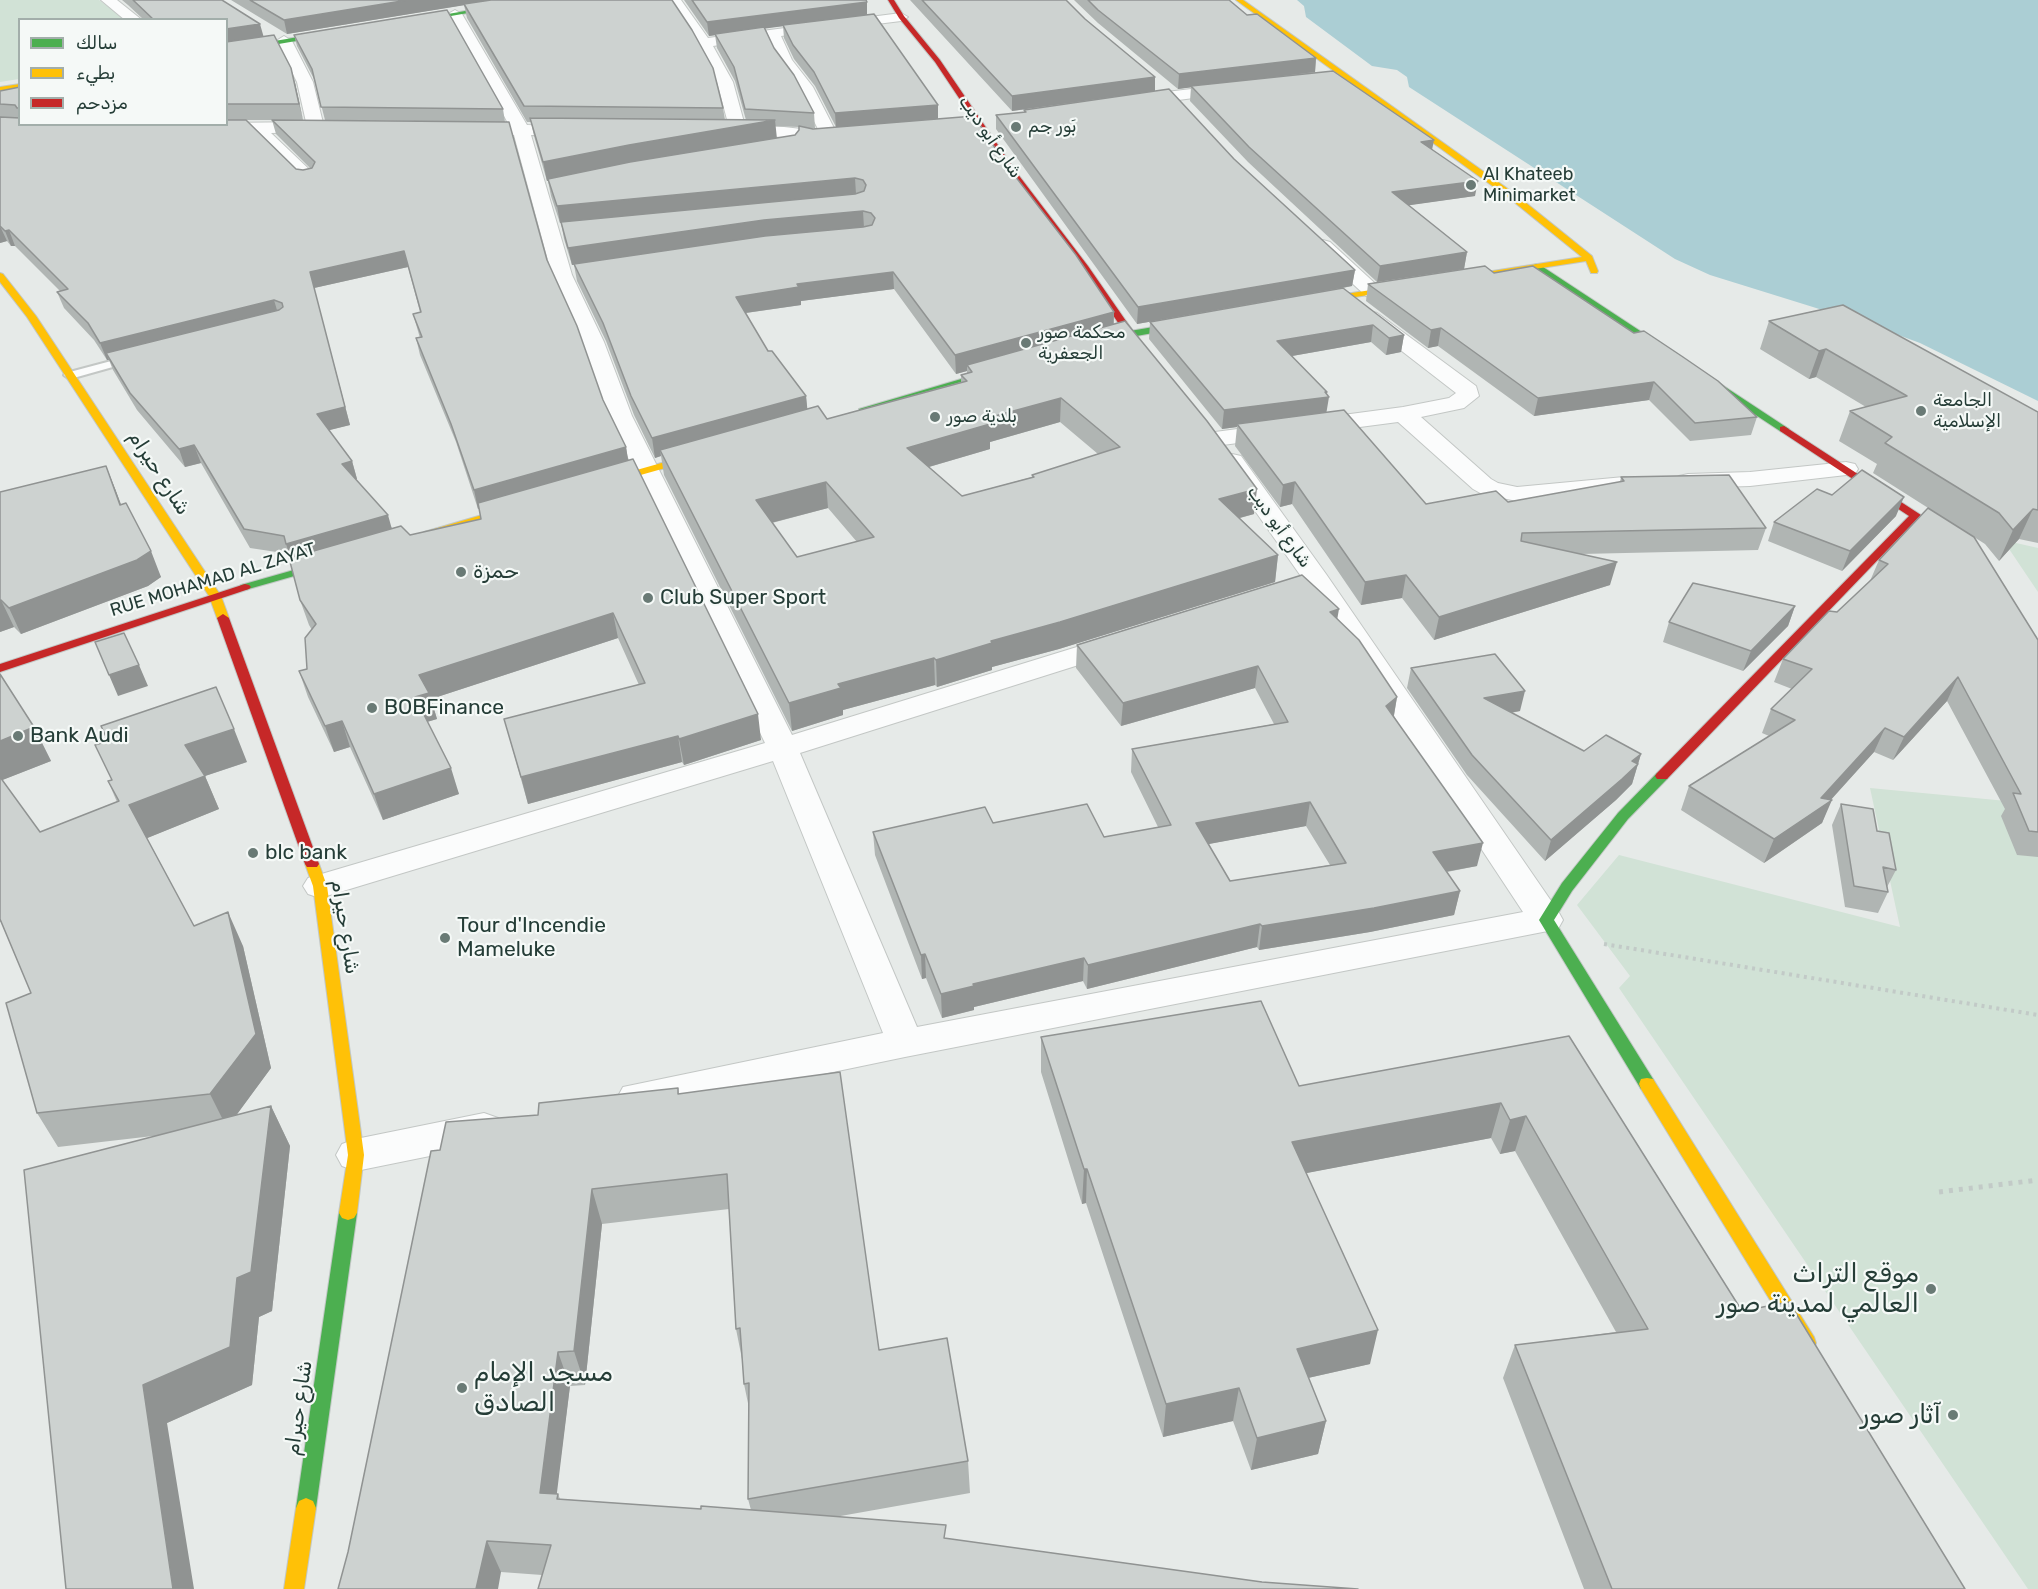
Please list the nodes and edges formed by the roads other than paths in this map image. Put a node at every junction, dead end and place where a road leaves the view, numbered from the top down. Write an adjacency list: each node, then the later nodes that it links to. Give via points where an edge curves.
1 (108, 0): 9 (street)
2 (538, 0): 7 (main road)
3 (674, 0): 15 (street)
4 (891, 0): 8 (main road, شارع أبو ديب)
5 (1239, 0): 17 (main road)
6 (440, 5): 7 (main road)
7 (455, 14): 10 (main road); 32 (street)
8 (900, 17): 13 (street); 27 (main road, شارع أبو ديب, via 938,62)
9 (132, 18)
10 (398, 23)
11 (265, 30): 14 (main road)
12 (352, 31): 14 (main road)
13 (772, 34): 15 (street); 37 (street, via 785,61 805,87)
14 (284, 41): 16 (main road); 30 (street, via 322,127)
15 (704, 44): 35 (street, via 724,82)
16 (228, 51)
17 (1344, 76): 18 (street); 45 (main road, via 1512,196)
18 (1321, 79)
19 (1155, 81): 23 (street)
20 (18, 86): 22 (main road)
21 (1253, 86): 23 (street)
22 (0, 91)
23 (1173, 96): 24 (street); 25 (street)
24 (1116, 104)
25 (1188, 112)
26 (1002, 120): 27 (street)
27 (980, 123): 28 (street); 55 (main road, شارع أبو ديب)
28 (957, 125)
29 (190, 128): 30 (street)
30 (256, 128): 39 (street)
31 (455, 129): 32 (street)
32 (522, 130): 33 (street); 41 (street)
33 (596, 131)
34 (715, 131): 35 (street)
35 (738, 131): 37 (street)
36 (853, 134): 37 (street)
37 (822, 137): 38 (street)
38 (768, 149)
39 (308, 178)
40 (558, 187): 41 (street)
41 (537, 191): 43 (street)
42 (572, 230): 43 (street)
43 (548, 232): 48 (street)
44 (1308, 233): 50 (street)
45 (1589, 258): 46 (main road); 53 (main road)
46 (1537, 267): 50 (main road); 53 (main road)
47 (583, 272): 48 (street)
48 (561, 275): 65 (street)
49 (0, 276): 60 (main road, شارع حيرام)
50 (1373, 292): 51 (main road)
51 (1343, 296): 52 (main road); 62 (street, via 1467,391 1468,396 1456,403)
52 (1298, 304)
53 (1606, 311): 64 (main road)
54 (1208, 320): 55 (main road)
55 (1130, 334): 56 (main road); 58 (street, شارع أبو ديب)
56 (1073, 350)
57 (147, 355): 60 (lane)
58 (1151, 360)
59 (1016, 366): 61 (main road)
60 (70, 375): 72 (main road, شارع حيرام)
61 (851, 413)
62 (1403, 414): 64 (street, via 1482,484 1517,494); 77 (street, شارع أبو ديب, via 1208,430 1306,584)
63 (715, 451): 65 (main road)
64 (1846, 469): 68 (main road)
65 (646, 470): 66 (main road); 75 (street)
66 (590, 487)
67 (533, 503): 70 (main road)
68 (1916, 515): 69 (street); 77 (main road, via 1623,816 1567,886)
69 (1940, 530)
70 (419, 536)
71 (351, 556): 72 (main road, RUE MOHAMAD AL ZAYAT)
72 (215, 596): 74 (main road, RUE MOHAMAD AL ZAYAT); 76 (main road, شارع حيرام)
73 (1135, 637): 75 (street)
74 (0, 668)
75 (783, 748): 76 (street); 78 (street)
76 (320, 886): 81 (main road, شارع حيرام)
77 (1551, 929): 78 (street); 82 (main road)
78 (905, 1043): 79 (street)
79 (601, 1105)
80 (519, 1121): 81 (street)
81 (356, 1155): 83 (main road, شارع حيرام)
82 (1815, 1355)
83 (294, 1589)

